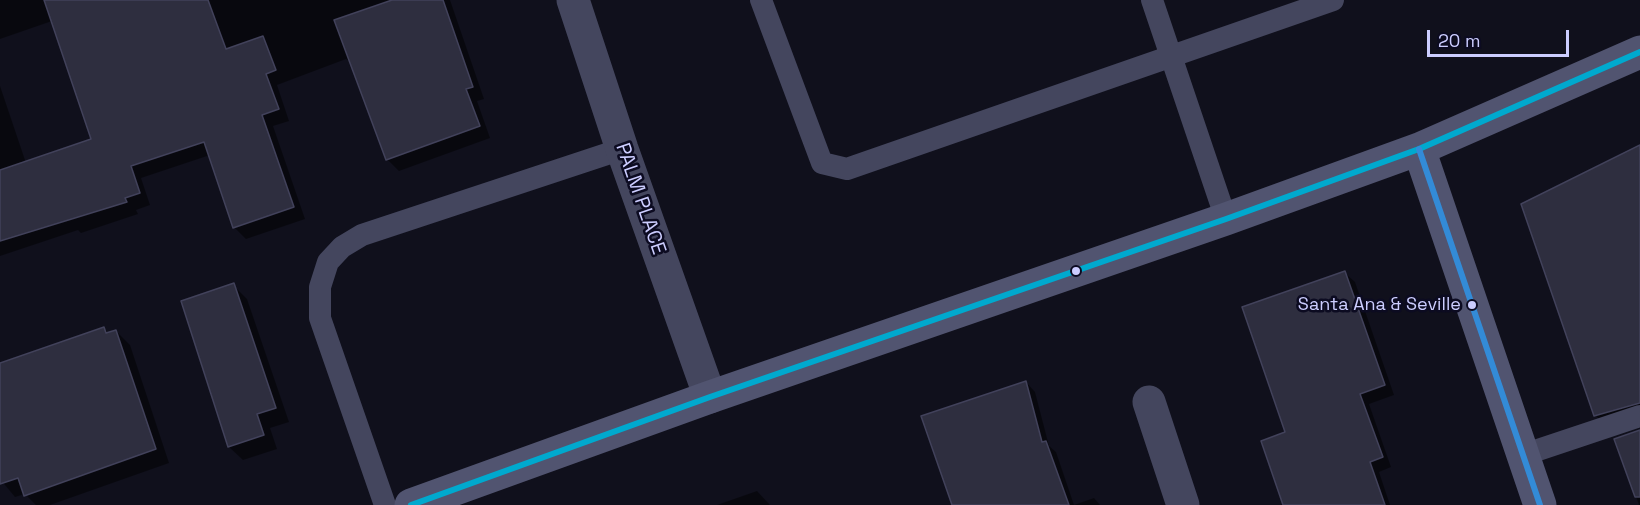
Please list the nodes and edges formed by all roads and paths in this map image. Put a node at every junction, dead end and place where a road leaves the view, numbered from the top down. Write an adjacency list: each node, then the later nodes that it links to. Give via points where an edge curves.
1 (573, 0): 7 (street, PALM PLACE)
2 (761, 0): 6 (lane, via 822,163 846,169)
3 (1152, 0): 6 (lane)
4 (1334, 0): 6 (lane)
5 (1640, 52): 8 (street)
6 (1172, 58): 9 (lane)
7 (622, 149): 10 (street, PALM PLACE); 14 (lane, via 362,235 342,247 328,262 320,287 320,318)
8 (1419, 149): 9 (street); 13 (street)
9 (1226, 219): 10 (street)
10 (710, 397): 15 (street)
11 (1149, 402): 16 (street)
12 (1640, 416): 13 (lane)
13 (1523, 455): 17 (street)
14 (385, 505)
15 (411, 505)
16 (1183, 505)
17 (1540, 505)

